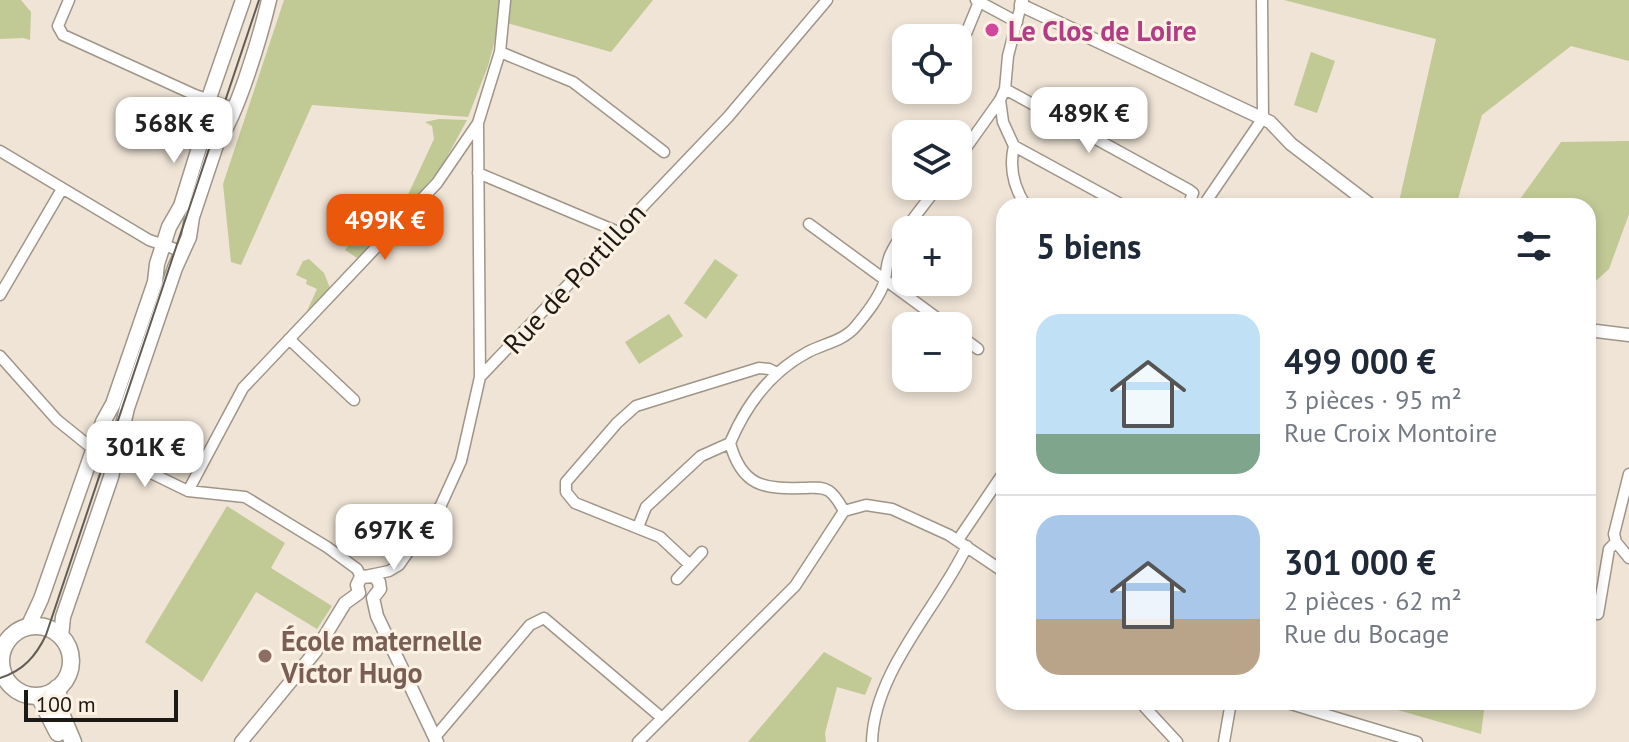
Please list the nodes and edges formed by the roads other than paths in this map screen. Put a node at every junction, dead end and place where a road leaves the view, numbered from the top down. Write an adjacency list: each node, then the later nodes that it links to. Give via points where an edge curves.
1 (69, 0): 13 (street, via 58,26 63,35)
2 (243, 0): 13 (main road)
3 (269, 0): 14 (main road)
4 (827, 0): 30 (street, Rue de Portillon, via 728,117)
5 (1262, 0): 15 (street)
6 (505, 1): 11 (street)
7 (977, 1): 9 (street); 10 (street)
8 (1021, 2): 9 (street); 15 (street)
9 (1017, 22): 12 (street)
10 (969, 24)
11 (500, 52): 16 (street); 20 (street, via 573,82)
12 (1002, 94): 17 (street); 18 (street, via 1003,122); 25 (street, via 1193,193)
13 (209, 98): 14 (street); 31 (main road, via 199,149)
14 (233, 108): 32 (main road)
15 (1263, 118): 26 (street); 27 (street)
16 (478, 123): 21 (street); 38 (street, via 437,183)
17 (972, 138)
18 (1014, 146): 23 (street, via 1010,161); 24 (street)
19 (0, 151): 22 (street)
20 (664, 152)
21 (478, 173): 30 (street); 43 (street)
22 (62, 189): 31 (street); 34 (street)
23 (1022, 198)
24 (1109, 198)
25 (1191, 198)
26 (1208, 198)
27 (1362, 198)
28 (928, 200): 33 (street, via 891,253)
29 (809, 224): 33 (street)
30 (616, 231): 43 (street, Rue de Portillon)
31 (163, 245): 32 (street); 46 (main road, via 113,404)
32 (181, 251): 47 (main road, via 127,408)
33 (885, 279): 35 (street); 42 (street, via 852,331)
34 (0, 295)
35 (929, 312)
36 (1596, 331): 37 (street)
37 (1629, 335)
38 (289, 339): 44 (street); 50 (street, via 243,388)
39 (972, 344): 40 (street)
40 (978, 349)
41 (0, 356): 46 (street, via 57,420)
42 (777, 373): 45 (street, via 750,403); 52 (street, via 759,368 636,406 617,423 566,482 566,492 575,503)
43 (480, 377): 59 (street, Rue de Portillon, via 461,461 441,505 399,565)
44 (354, 400)
45 (730, 443): 51 (street, via 741,468 756,484 823,488); 52 (street, via 701,456 646,507)
46 (93, 448): 47 (street); 64 (main road)
47 (116, 456): 50 (street); 65 (main road)
48 (1629, 474): 53 (street, via 1614,527)
49 (996, 486): 54 (street)
50 (188, 491): 59 (street, via 245,497)
51 (844, 511): 54 (street, via 866,505 892,509); 73 (street, via 795,586)
52 (638, 527): 57 (street, via 660,537)
53 (1616, 542): 56 (street); 63 (street, via 1609,549)
54 (963, 543): 58 (street); 79 (street, via 881,693)
55 (702, 552): 57 (street)
56 (1629, 558)
57 (690, 565): 60 (street)
58 (996, 566)
59 (365, 576): 61 (street, via 357,584); 62 (street, via 380,585)
60 (677, 579)
61 (359, 593): 62 (street); 77 (street, via 345,603 315,652)
62 (373, 598): 74 (street)
63 (1598, 614)
64 (28, 627): 65 (main road, via 49,629); 66 (main road, via 11,636)
65 (61, 637): 68 (main road, via 70,668)
66 (0, 660): 67 (main road)
67 (6, 686): 69 (main road)
68 (57, 688): 69 (main road); 76 (main road)
69 (39, 696): 75 (main road)
70 (1147, 710): 80 (street)
71 (1230, 710): 81 (street)
72 (1311, 710): 82 (street)
73 (662, 718): 74 (street, via 544,618 530,625); 78 (street)
74 (436, 739)
75 (62, 742)
76 (73, 742)
77 (241, 742)
78 (638, 742)
79 (872, 742)
80 (1177, 742)
81 (1224, 742)
82 (1417, 742)

